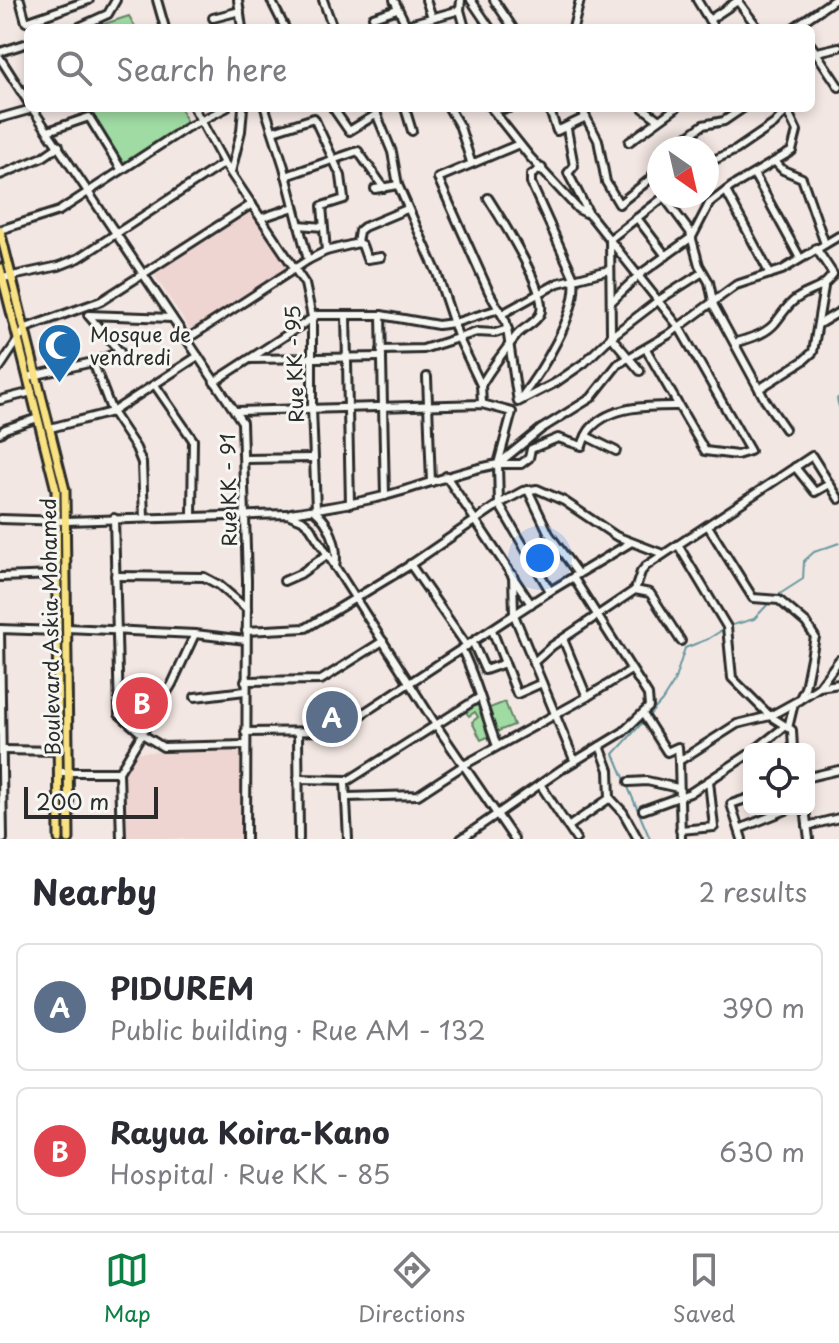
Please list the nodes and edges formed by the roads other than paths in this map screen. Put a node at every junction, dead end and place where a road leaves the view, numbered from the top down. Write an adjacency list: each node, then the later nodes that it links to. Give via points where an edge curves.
1 (20, 0): 2 (street, via 25,22)
2 (89, 0)
3 (116, 0): 24 (street, via 108,14)
4 (157, 0): 25 (street)
5 (238, 0): 19 (street)
6 (271, 0): 27 (street)
7 (323, 0): 28 (street)
8 (394, 0): 17 (street)
9 (426, 0): 21 (street)
10 (461, 0): 18 (street)
11 (471, 0): 32 (street)
12 (494, 0): 33 (street)
13 (580, 0): 34 (street)
14 (697, 0): 23 (street)
15 (738, 0): 23 (street); 36 (street)
16 (834, 0): 37 (street)
17 (397, 9): 20 (street); 29 (street)
18 (460, 10): 21 (street); 31 (street)
19 (240, 11): 22 (street); 26 (street)
20 (373, 17)
21 (432, 17): 30 (street)
22 (213, 18)
23 (709, 20): 35 (street)
24 (86, 24)
25 (164, 24)
26 (242, 24)
27 (283, 24)
28 (332, 24)
29 (406, 24)
30 (413, 24)
31 (464, 24)
32 (487, 24)
33 (510, 24)
34 (574, 24)
35 (712, 24)
36 (755, 24)
37 (800, 24)
38 (24, 45): 42 (street)
39 (839, 47): 41 (street)
40 (815, 50): 41 (street)
41 (817, 52): 43 (street)
42 (0, 55): 44 (street, Rue KK - 91)
43 (839, 87)
44 (24, 94)
45 (24, 109): 64 (street)
46 (35, 112): 68 (street, Rue KK - 91)
47 (196, 112): 66 (street, Rue KK - 95)
48 (218, 112): 66 (street)
49 (243, 112): 82 (street)
50 (266, 112): 69 (street)
51 (336, 112): 52 (street, via 349,131)
52 (374, 112)
53 (375, 112): 87 (street, via 392,152)
54 (406, 112): 70 (street)
55 (451, 112): 77 (street)
56 (494, 112): 73 (street)
57 (550, 112): 67 (street, via 556,130)
58 (648, 112): 65 (street)
59 (670, 112): 65 (street)
60 (737, 112): 71 (street)
61 (785, 112): 75 (street)
62 (788, 112): 78 (street, via 796,143)
63 (584, 113): 67 (street); 86 (street, via 599,142 606,182 619,204)
64 (0, 118)
65 (659, 120): 72 (street)
66 (200, 121): 79 (street, Rue KK - 95); 81 (street)
67 (567, 129): 98 (street, via 574,166 568,173)
68 (48, 131): 74 (street, Rue KK - 91); 81 (street, via 81,115 89,118)
69 (273, 131): 76 (street, via 314,118); 85 (street)
70 (412, 131)
71 (687, 136)
72 (629, 142)
73 (519, 144): 77 (street); 80 (street)
74 (59, 146): 84 (street); 91 (street, Rue KK - 91)
75 (719, 157)
76 (335, 160): 85 (street); 88 (street, via 358,151); 102 (street, via 345,198 322,206)
77 (471, 162): 132 (street, via 438,180)
78 (775, 162): 83 (street); 109 (street, via 802,178)
79 (224, 163): 82 (street, Rue KK - 95); 104 (street)
80 (542, 168): 98 (street, via 578,209); 126 (street, via 531,175 531,183)
81 (121, 169): 91 (street)
82 (231, 172): 93 (street, Rue KK - 95)
83 (754, 174): 90 (street); 114 (street)
84 (0, 175)
85 (286, 176): 94 (street)
86 (647, 180)
87 (398, 185): 88 (street); 97 (street)
88 (384, 188): 89 (street)
89 (375, 189)
90 (726, 191): 106 (street, via 705,209); 120 (street)
91 (90, 192): 103 (street, via 51,214); 104 (street, Rue KK - 91)
92 (488, 198): 128 (street)
93 (252, 204): 99 (street, Rue KK - 95); 121 (street)
94 (294, 207): 99 (street); 101 (street)
95 (650, 208): 100 (street)
96 (672, 208): 106 (street)
97 (407, 209): 108 (street, via 360,229); 138 (street)
98 (590, 215): 107 (street)
99 (261, 218): 117 (street, Rue KK - 95)
100 (637, 218): 107 (street); 112 (street)
101 (299, 225): 102 (street); 115 (street)
102 (323, 227): 111 (street)
103 (0, 230): 124 (main road, Boulevard Askia Mohamed)
104 (117, 233): 121 (street, Rue KK - 91); 124 (street, via 72,261)
105 (839, 236): 109 (street)
106 (692, 237): 112 (street); 119 (street)
107 (610, 239): 118 (street); 122 (street)
108 (357, 243): 111 (street); 113 (street, via 367,259)
109 (825, 244): 110 (street)
110 (816, 248): 114 (street); 127 (street, via 833,274)
111 (326, 251): 115 (street)
112 (666, 256): 122 (street)
113 (381, 257)
114 (800, 258): 120 (street)
115 (308, 260): 117 (street)
116 (0, 268): 125 (main road, Boulevard Askia Mohamed)
117 (295, 269): 136 (street, Rue KK - 95, via 305,284); 145 (street)
118 (609, 270): 126 (street); 131 (street)
119 (703, 272): 129 (street); 130 (street)
120 (770, 274): 130 (street, via 736,285)
121 (144, 275): 137 (street, Rue KK - 91); 141 (street, via 94,306)
122 (639, 275): 129 (street); 131 (street)
123 (839, 276): 127 (street)
124 (13, 277): 125 (street); 141 (main road, Boulevard Askia Mohamed)
125 (3, 278): 144 (main road, Boulevard Askia Mohamed)
126 (574, 278): 128 (street); 168 (street, via 564,323)
127 (822, 288): 139 (street); 147 (street, via 793,301 764,332)
128 (539, 293): 132 (street); 148 (street, via 542,311)
129 (659, 300): 140 (street); 143 (street)
130 (712, 301): 140 (street); 147 (street)
131 (611, 302): 143 (street)
132 (501, 311): 138 (street); 142 (street)
133 (839, 312): 139 (street)
134 (346, 315): 135 (street); 136 (street); 153 (street)
135 (381, 315): 138 (street, via 433,325); 150 (street)
136 (312, 317): 154 (street); 155 (street, Rue KK - 95)
137 (173, 318): 145 (street, Rue KK - 91); 156 (street, via 88,315 120,352)
138 (454, 323): 146 (street)
139 (819, 324): 165 (street, via 809,357)
140 (679, 327): 149 (street); 172 (street, via 750,451 705,451)
141 (26, 328): 144 (street); 159 (main road, Boulevard Askia Mohamed)
142 (508, 329): 146 (street); 148 (street)
143 (612, 336): 152 (street); 168 (street, via 584,363)
144 (18, 337): 157 (street); 160 (main road, Boulevard Askia Mohamed)
145 (187, 339): 151 (street, Rue KK - 91)
146 (459, 339): 150 (street); 164 (street)
147 (735, 343): 165 (street)
148 (509, 346): 164 (street); 168 (street)
149 (646, 349): 152 (street); 172 (street)
150 (382, 354): 153 (street); 170 (street)
151 (198, 356): 162 (street, Rue KK - 91); 163 (street)
152 (629, 356): 158 (street); 186 (street, via 591,398)
153 (347, 357): 155 (street); 173 (street)
154 (250, 359): 155 (street); 162 (street)
155 (311, 359): 174 (street, Rue KK - 95)
156 (93, 362): 159 (street); 176 (street)
157 (0, 367)
158 (640, 371)
159 (38, 374): 160 (street); 179 (main road, Boulevard Askia Mohamed)
160 (28, 377): 166 (main road, Boulevard Askia Mohamed)
161 (427, 377): 171 (street)
162 (214, 382): 175 (street, Rue KK - 91)
163 (155, 385): 176 (street); 199 (street, via 193,440)
164 (481, 385): 169 (street)
165 (759, 389): 180 (street)
166 (32, 392): 167 (street); 178 (main road, Boulevard Askia Mohamed)
167 (0, 400)
168 (518, 402): 177 (street)
169 (482, 404): 171 (street); 177 (street)
170 (382, 406): 171 (street); 173 (street); 192 (street)
171 (428, 406): 189 (street)
172 (678, 406): 182 (street, via 615,413)
173 (349, 407): 174 (street); 194 (street)
174 (312, 408): 175 (street); 184 (street, Rue KK - 95)
175 (235, 411): 185 (street, Rue KK - 91, via 242,422)
176 (112, 412): 179 (street); 201 (street, via 142,463)
177 (512, 412): 186 (street)
178 (38, 418): 181 (street); 204 (main road, Boulevard Askia Mohamed)
179 (50, 428): 204 (main road, Boulevard Askia Mohamed, via 65,490)
180 (785, 429)
181 (0, 433)
182 (586, 436): 183 (street); 186 (street, via 582,446 558,438 531,449 521,464)
183 (616, 451)
184 (313, 458): 185 (street); 196 (street, Rue KK - 95)
185 (245, 459): 197 (street, Rue KK - 91)
186 (498, 464): 188 (street); 195 (street)
187 (795, 467): 190 (street, via 815,492); 190 (street, via 812,456); 205 (street)
188 (446, 476): 189 (street); 202 (street)
189 (431, 482): 192 (street)
190 (829, 484): 193 (street)
191 (528, 490): 195 (street); 206 (street, via 548,493); 215 (street)
192 (385, 496): 194 (street)
193 (839, 499)
194 (350, 504): 196 (street)
195 (499, 504): 202 (street); 219 (street)
196 (315, 509): 198 (street); 211 (street, via 330,532)
197 (245, 514): 198 (street); 199 (street); 222 (street, Rue KK - 91)
198 (287, 514): 208 (street, via 310,527)
199 (192, 516): 201 (street)
200 (114, 518): 201 (street); 204 (street); 214 (street)
201 (144, 518)
202 (476, 518): 210 (street); 213 (street)
203 (0, 519): 204 (street)
204 (61, 521): 212 (main road, Boulevard Askia Mohamed); 225 (main road, Boulevard Askia Mohamed)
205 (708, 526): 207 (street); 250 (street, via 753,598 779,600 815,637 805,688)
206 (630, 543): 209 (street); 215 (street)
207 (678, 545): 209 (street); 253 (street, via 727,627 732,678)
208 (328, 554): 211 (street); 217 (street)
209 (663, 554): 218 (street, via 641,572)
210 (410, 564): 220 (street); 236 (street)
211 (335, 567): 220 (street)
212 (56, 575): 216 (street); 229 (main road, Boulevard Askia Mohamed)
213 (513, 575): 221 (street); 223 (street)
214 (115, 576): 222 (street, via 204,577); 227 (street)
215 (575, 576): 219 (street); 224 (street)
216 (0, 577)
217 (284, 581)
218 (635, 590): 224 (street); 235 (street, via 650,593)
219 (550, 591): 221 (street)
220 (354, 598): 230 (street, via 306,628); 234 (street)
221 (531, 604): 223 (street)
222 (247, 609): 230 (street, Rue KK - 91)
223 (514, 615): 228 (street); 239 (street)
224 (598, 616): 232 (street); 240 (street)
225 (67, 628): 227 (street); 272 (main road, Boulevard Askia Mohamed)
226 (0, 629): 229 (street); 254 (street)
227 (116, 630): 231 (street); 259 (street, via 117,709)
228 (492, 630): 236 (street); 238 (street)
229 (57, 631): 266 (main road, Boulevard Askia Mohamed)
230 (246, 631): 233 (street, Rue KK - 91)
231 (195, 634): 233 (street); 259 (street)
232 (563, 639): 239 (street); 249 (street)
233 (246, 640): 241 (street, Rue KK - 91)
234 (383, 641): 241 (street, via 321,680); 243 (street)
235 (681, 641)
236 (467, 646): 238 (street, via 485,670); 243 (street); 248 (street)
237 (839, 660): 245 (street)
238 (505, 663): 242 (street, via 517,694)
239 (533, 663): 242 (street)
240 (631, 670): 249 (street); 251 (street, via 650,699)
241 (245, 681): 246 (street, Rue KK - 91)
242 (542, 683): 252 (street)
243 (411, 684): 255 (street); 258 (street, via 336,731)
244 (839, 684): 245 (street)
245 (819, 687): 250 (street)
246 (245, 691): 247 (street); 257 (street, Rue KK - 91)
247 (195, 697)
248 (480, 697): 255 (street); 263 (street)
249 (587, 697): 252 (street)
250 (796, 702): 253 (street); 256 (street)
251 (643, 714): 264 (street); 268 (street, via 667,752 678,747)
252 (555, 715): 263 (street); 269 (street)
253 (770, 716): 256 (street); 268 (street, via 737,724)
254 (1, 725): 265 (street)
255 (436, 725): 270 (street); 277 (street)
256 (786, 728): 260 (street); 261 (street, via 792,730)
257 (245, 732): 258 (street); 262 (street, Rue KK - 91)
258 (298, 732): 275 (street)
259 (142, 734): 262 (street, via 163,747); 273 (street)
260 (765, 743)
261 (793, 743)
262 (246, 745): 300 (street, Rue KK - 91)
263 (497, 746): 270 (street)
264 (600, 746): 269 (street); 284 (street, via 609,770)
265 (3, 750): 266 (street); 280 (street)
266 (59, 751): 272 (main road, Boulevard Askia Mohamed)
267 (743, 758): 276 (street)
268 (679, 761): 281 (street)
269 (575, 762): 279 (street)
270 (464, 765): 283 (street, via 418,795); 287 (street)
271 (839, 770): 274 (street)
272 (63, 772): 273 (street); 297 (main road, Boulevard Askia Mohamed); 298 (main road, Boulevard Askia Mohamed)
273 (119, 772): 299 (street)
274 (815, 776)
275 (298, 779): 277 (street); 301 (street)
276 (709, 781): 282 (street); 293 (street, via 714,827)
277 (345, 782): 283 (street)
278 (629, 782): 281 (street)
279 (540, 784): 287 (street); 292 (street)
280 (1, 788): 296 (street)
281 (678, 788): 282 (street)
282 (679, 796): 286 (street); 295 (street)
283 (347, 797): 302 (street)
284 (610, 798): 292 (street); 306 (street)
285 (743, 800): 294 (street, via 731,804)
286 (643, 810)
287 (496, 813): 303 (street); 304 (street)
288 (774, 815): 294 (street)
289 (806, 815): 291 (street)
290 (839, 818): 291 (street)
291 (807, 826): 310 (street)
292 (568, 827): 305 (street)
293 (701, 828): 295 (street); 308 (street)
294 (739, 829): 309 (street)
295 (680, 830): 307 (street)
296 (3, 839)
297 (59, 839)
298 (69, 839)
299 (121, 839)
300 (246, 839)
301 (299, 839)
302 (348, 839)
303 (461, 839)
304 (514, 839)
305 (576, 839)
306 (638, 839)
307 (681, 839)
308 (701, 839)
309 (742, 839)
310 (809, 839)

